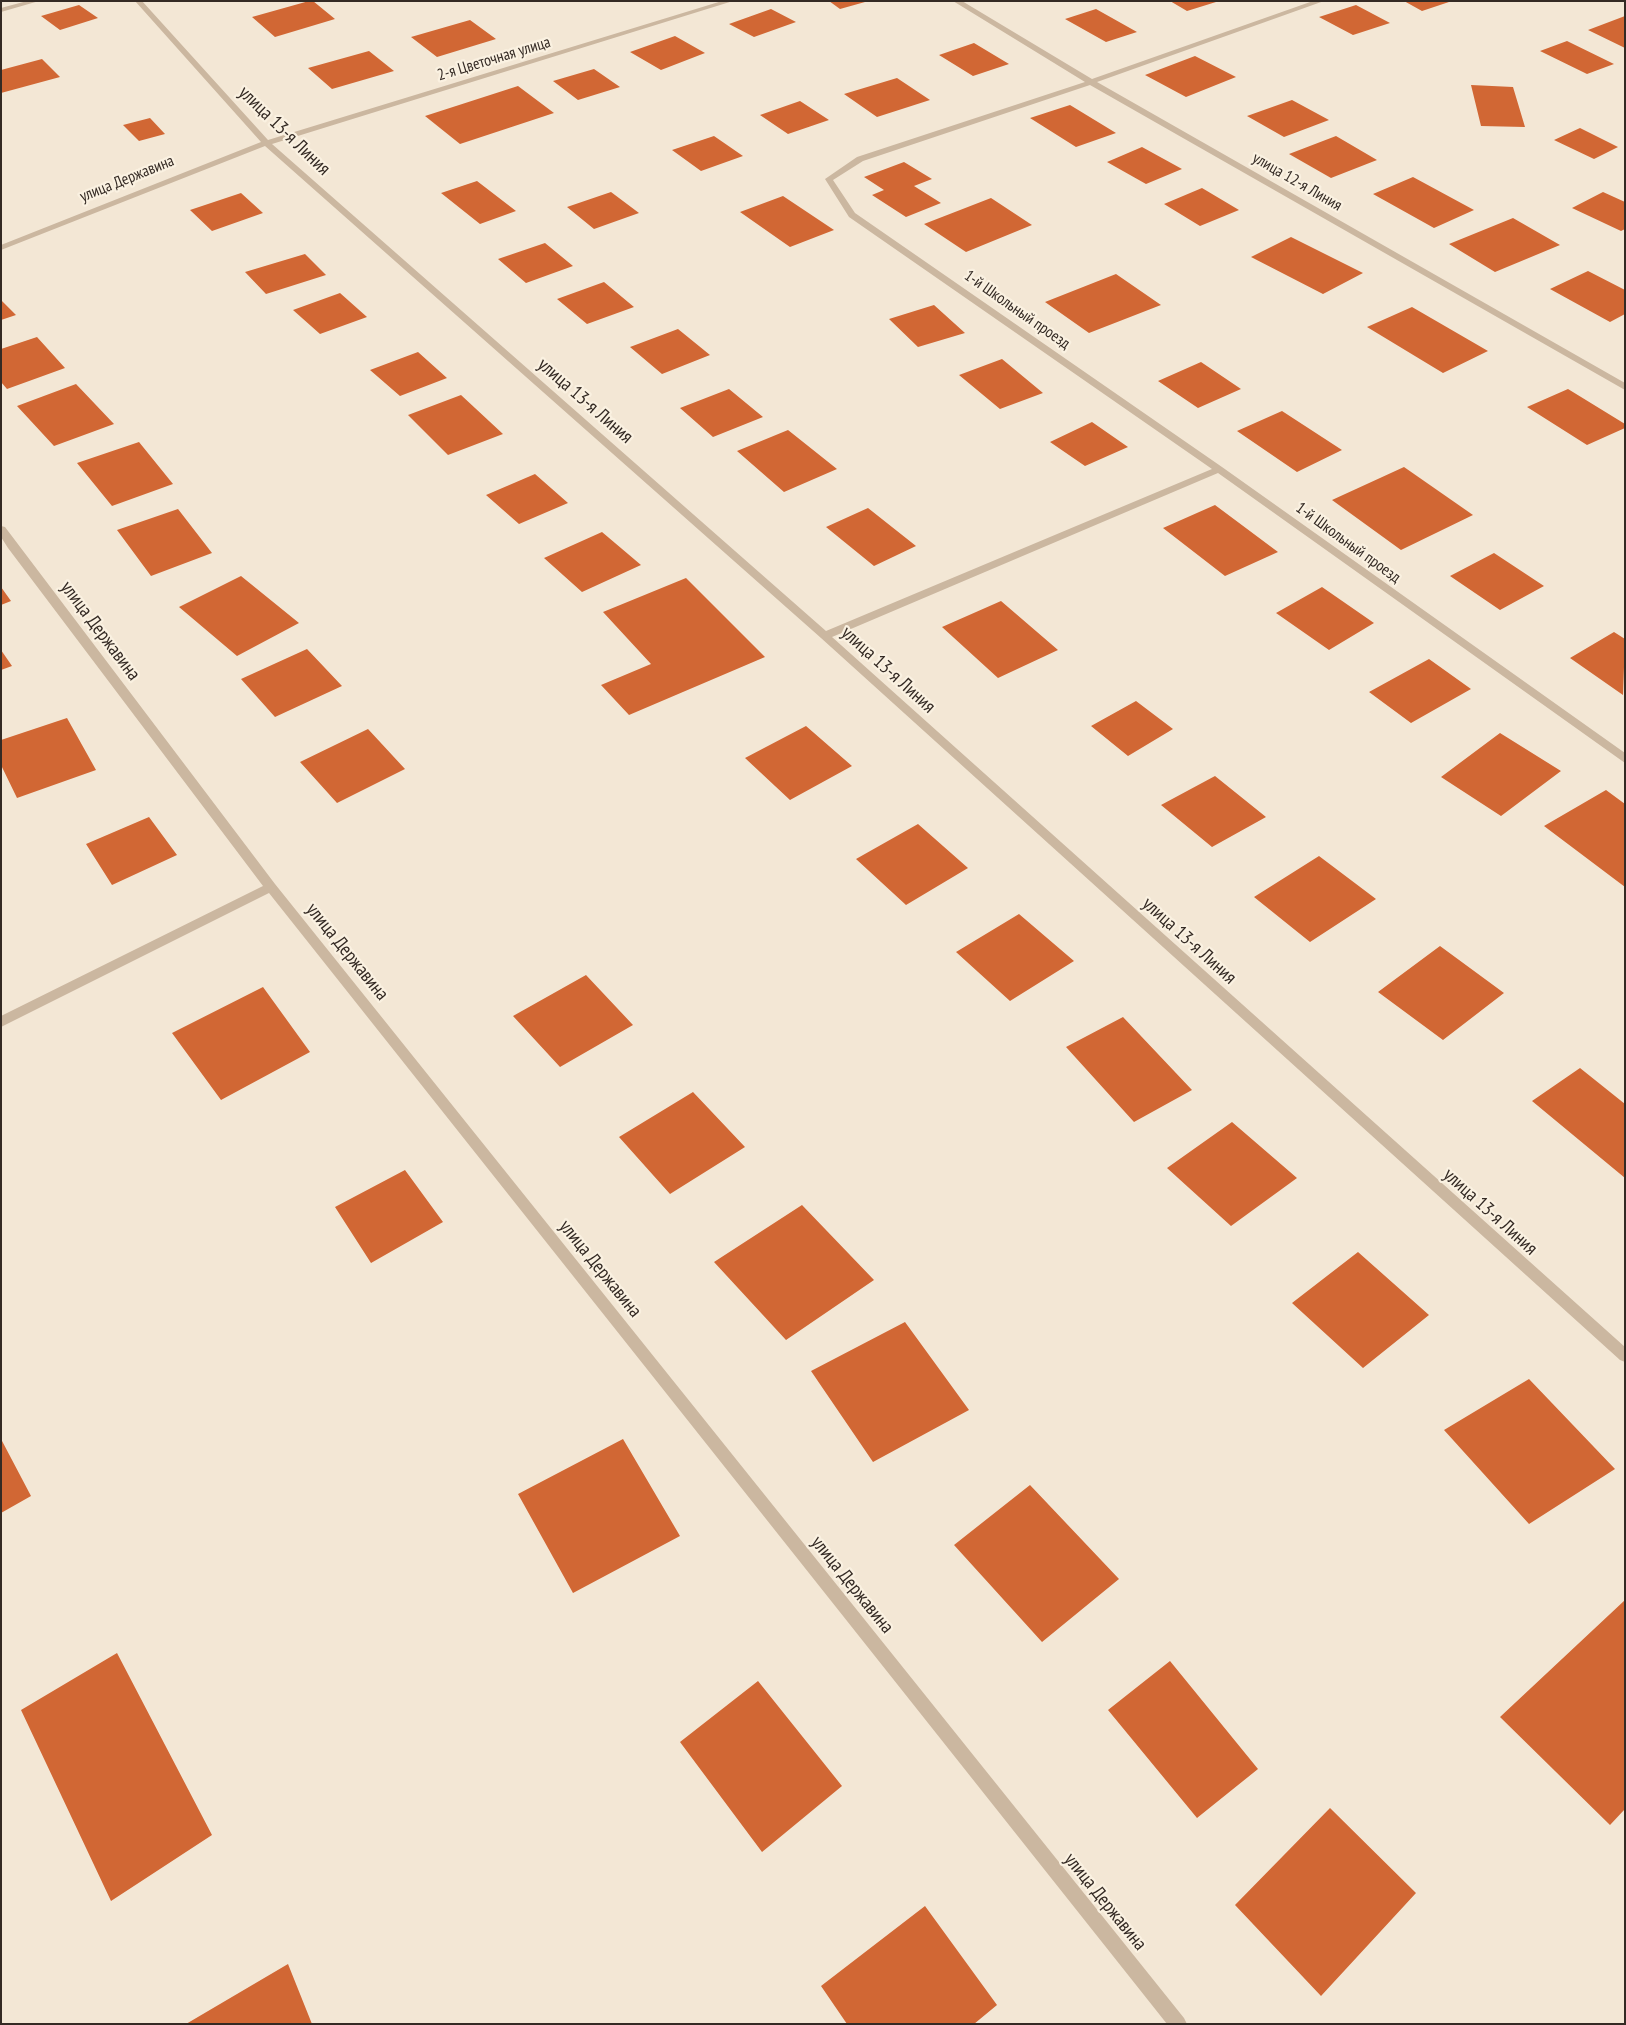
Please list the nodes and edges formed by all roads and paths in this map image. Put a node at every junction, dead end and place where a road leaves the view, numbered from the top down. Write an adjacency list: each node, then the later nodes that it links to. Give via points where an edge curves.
1 (36, 1): 6 (lane)
2 (138, 1): 8 (lane, улица 13-я Линия)
3 (730, 1): 8 (lane, 2-я Цветочная улица)
4 (956, 1): 7 (lane, улица 12-я Линия)
5 (1320, 1): 7 (lane, 1-й Школьный проезд)
6 (1, 10)
7 (1091, 82): 10 (lane, улица 12-я Линия); 11 (lane, 1-й Школьный проезд, via 860,159 829,179 852,215)
8 (266, 143): 9 (lane, улица Державина); 14 (lane, улица 13-я Линия)
9 (1, 248)
10 (1625, 387)
11 (1220, 469): 14 (lane); 15 (lane, 1-й Школьный проезд)
12 (1, 530): 13 (lane, улица Державина)
13 (6, 548): 16 (lane, улица Державина)
14 (825, 636): 18 (lane, улица 13-я Линия)
15 (1625, 759)
16 (271, 887): 17 (lane); 19 (lane, улица Державина)
17 (1, 1022)
18 (1625, 1356)
19 (1178, 2024)

